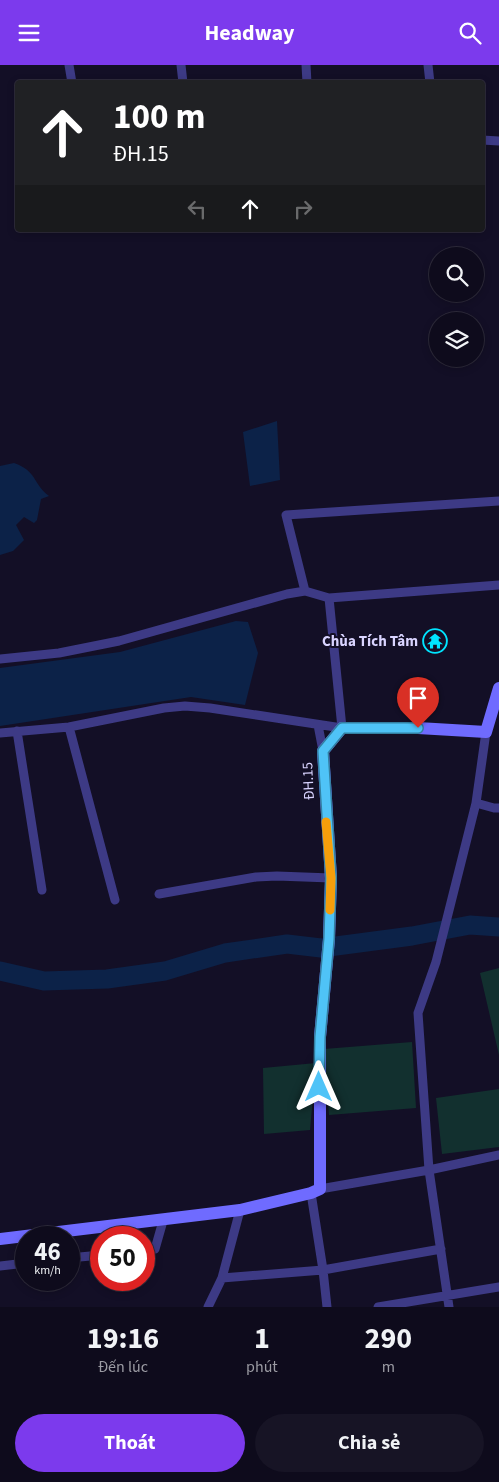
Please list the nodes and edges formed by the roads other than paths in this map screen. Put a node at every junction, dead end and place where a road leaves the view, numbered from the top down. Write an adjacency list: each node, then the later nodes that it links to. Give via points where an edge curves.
1 (69, 65): 5 (street)
2 (181, 65): 6 (street)
3 (306, 65): 7 (street)
4 (428, 65): 8 (street)
5 (72, 80)
6 (183, 80)
7 (307, 80)
8 (430, 80)
9 (485, 141): 10 (street)
10 (499, 141)
11 (499, 501): 13 (street, via 286,515)
12 (499, 585): 14 (street)
13 (305, 591): 14 (street); 15 (street, via 272,597 110,643 59,653)
14 (329, 598): 19 (street)
15 (0, 659)
16 (499, 688): 21 (main road)
17 (318, 725): 18 (street, via 185,706); 19 (street); 23 (street)
18 (70, 727): 20 (street); 29 (street)
19 (342, 728): 21 (main road); 23 (main road, ĐH.15 / ĐH.15)
20 (17, 731): 22 (street); 27 (street)
21 (486, 732): 24 (street)
22 (0, 733)
23 (323, 751): 26 (main road, ĐH.15 / ĐH.15)
24 (476, 803): 25 (street); 31 (street, via 436,962 418,1013)
25 (499, 808)
26 (331, 878): 28 (street, via 256,877); 32 (main road, ĐH.15 / ĐH.15, via 320,1037)
27 (42, 889)
28 (159, 893)
29 (115, 900)
30 (499, 1155): 31 (street)
31 (429, 1170): 32 (street); 37 (street)
32 (315, 1191): 33 (main road); 40 (street)
33 (240, 1210): 34 (main road); 41 (street)
34 (162, 1221): 35 (main road); 36 (street)
35 (0, 1239)
36 (155, 1249)
37 (441, 1249): 40 (street); 43 (street)
38 (15, 1264): 39 (street)
39 (0, 1266)
40 (323, 1270): 41 (street); 45 (street)
41 (222, 1279): 44 (street)
42 (499, 1287): 43 (street)
43 (447, 1295): 46 (street); 47 (street)
44 (208, 1307)
45 (327, 1307)
46 (378, 1307)
47 (449, 1307)

